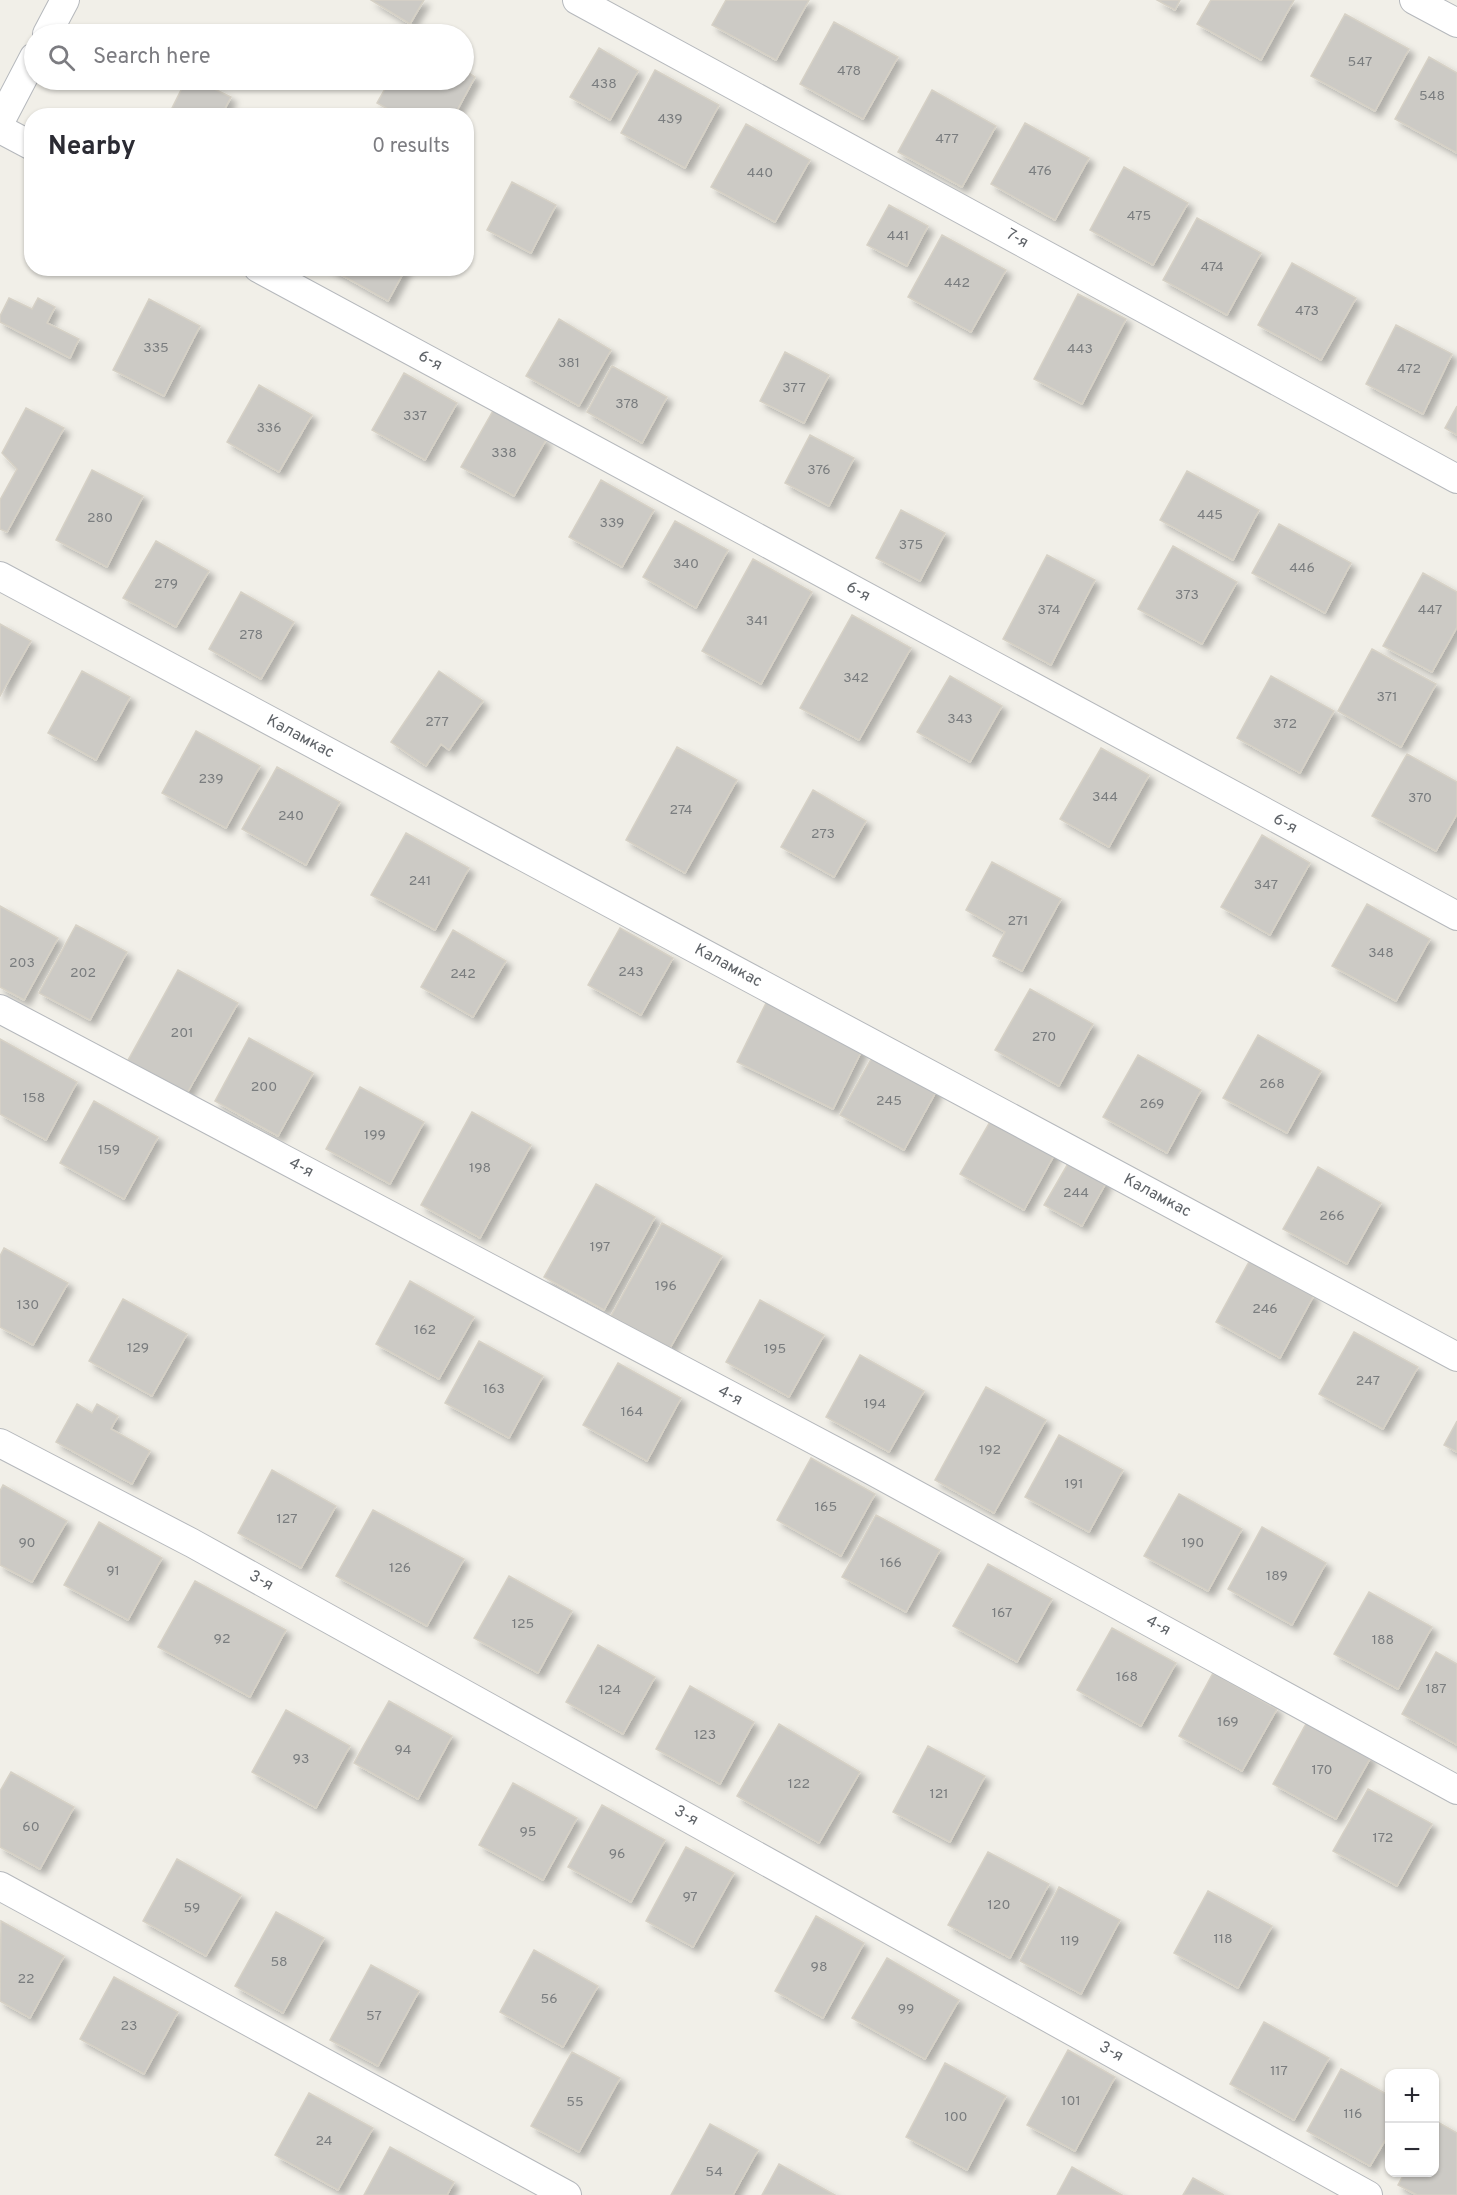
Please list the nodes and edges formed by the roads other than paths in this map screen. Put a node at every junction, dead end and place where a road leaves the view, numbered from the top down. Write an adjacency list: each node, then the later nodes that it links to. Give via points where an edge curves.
1 (65, 0): 5 (street)
2 (577, 0): 11 (street, 7-я)
3 (1414, 0): 4 (street)
4 (1457, 23)
5 (52, 24)
6 (24, 76): 7 (street)
7 (0, 122)
8 (0, 129): 9 (street)
9 (24, 142)
10 (273, 276): 13 (street, 6-я)
11 (1457, 479)
12 (0, 576): 15 (street, Каламкас)
13 (1457, 916)
14 (0, 1009): 17 (street, 4-я, via 869,1469)
15 (1457, 1357)
16 (0, 1443): 20 (street, 3-я, via 192,1543)
17 (1457, 1790)
18 (0, 1886): 19 (street)
19 (567, 2195)
20 (1368, 2195)

